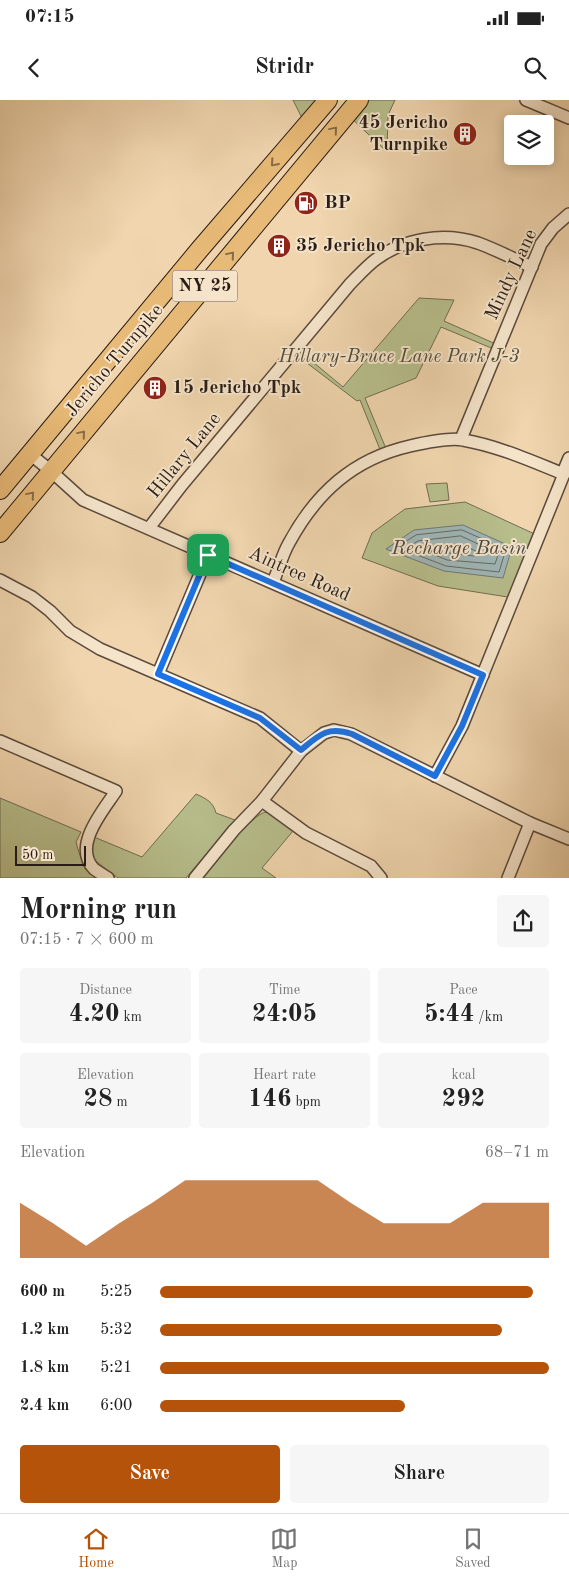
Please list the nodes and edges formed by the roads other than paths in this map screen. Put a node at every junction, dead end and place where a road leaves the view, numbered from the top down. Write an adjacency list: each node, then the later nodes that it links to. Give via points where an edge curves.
1 (328, 100): 8 (main road, Jericho Turnpike / NY 25, one-way to 8)
2 (359, 100): 10 (main road, Jericho Turnpike / NY 25, one-way to 2)
3 (526, 100): 4 (street)
4 (569, 118)
5 (569, 214): 6 (street, Mindy Lane, via 541,244)
6 (532, 266): 7 (street, Mindy Lane); 13 (street, Hillary Lane, via 479,243 446,238 407,243 376,259 350,284 182,484)
7 (461, 439): 11 (street, via 509,452); 17 (street, via 395,449 371,458 348,473 323,494 306,516 288,545)
8 (30, 454): 10 (street, Aintree Road); 12 (main road, Jericho Turnpike / NY 25)
9 (569, 458): 11 (street)
10 (51, 471): 13 (street, Aintree Road, via 83,500); 14 (main road, Jericho Turnpike / NY 25, one-way to 10)
11 (564, 474): 19 (street)
12 (0, 490)
13 (149, 528): 15 (street, Aintree Road)
14 (0, 533)
15 (208, 555): 17 (street, Aintree Road); 18 (street)
16 (0, 580): 18 (street, via 32,597 100,650)
17 (273, 582): 19 (street, Aintree Road)
18 (158, 674): 21 (street, via 260,718)
19 (483, 675): 22 (street, via 462,726)
20 (0, 741): 27 (street, via 116,791 88,836 86,851 95,869)
21 (301, 750): 22 (street, via 324,733 341,731); 23 (street)
22 (435, 776): 24 (street)
23 (262, 801): 26 (street, via 306,833 371,866); 28 (street)
24 (530, 823): 25 (street); 29 (street)
25 (569, 840)
26 (379, 875)
27 (108, 878)
28 (195, 878)
29 (508, 878)

